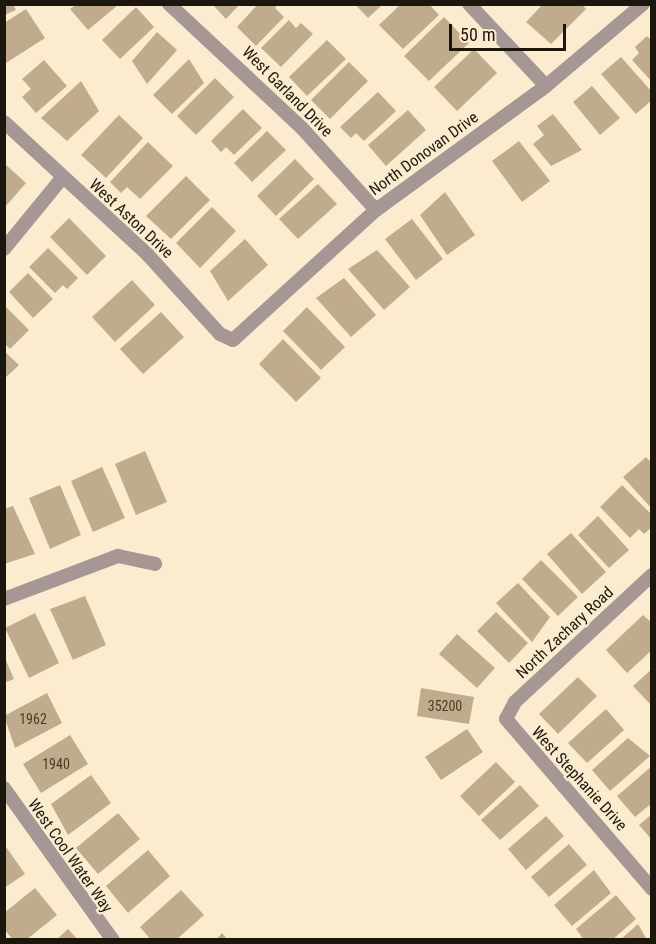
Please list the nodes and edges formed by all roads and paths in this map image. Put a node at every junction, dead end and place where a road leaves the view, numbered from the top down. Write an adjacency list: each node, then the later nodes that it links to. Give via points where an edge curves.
1 (169, 4): 7 (street, West Garland Drive, via 301,127)
2 (469, 4): 4 (street)
3 (643, 4): 4 (street, North Donovan Drive)
4 (546, 86): 7 (street, North Donovan Drive)
5 (4, 122): 6 (street, West Aston Drive)
6 (63, 177): 8 (street); 9 (street, West Aston Drive, via 148,255 220,334)
7 (376, 210): 9 (street, North Donovan Drive)
8 (4, 249)
9 (233, 340)
10 (155, 564): 12 (street, via 118,556)
11 (651, 576): 13 (street, North Zachary Road, via 515,702)
12 (4, 600)
13 (506, 719): 15 (street, West Stephanie Drive)
14 (4, 788): 16 (street, West Cool Water Way)
15 (651, 889)
16 (113, 939)

